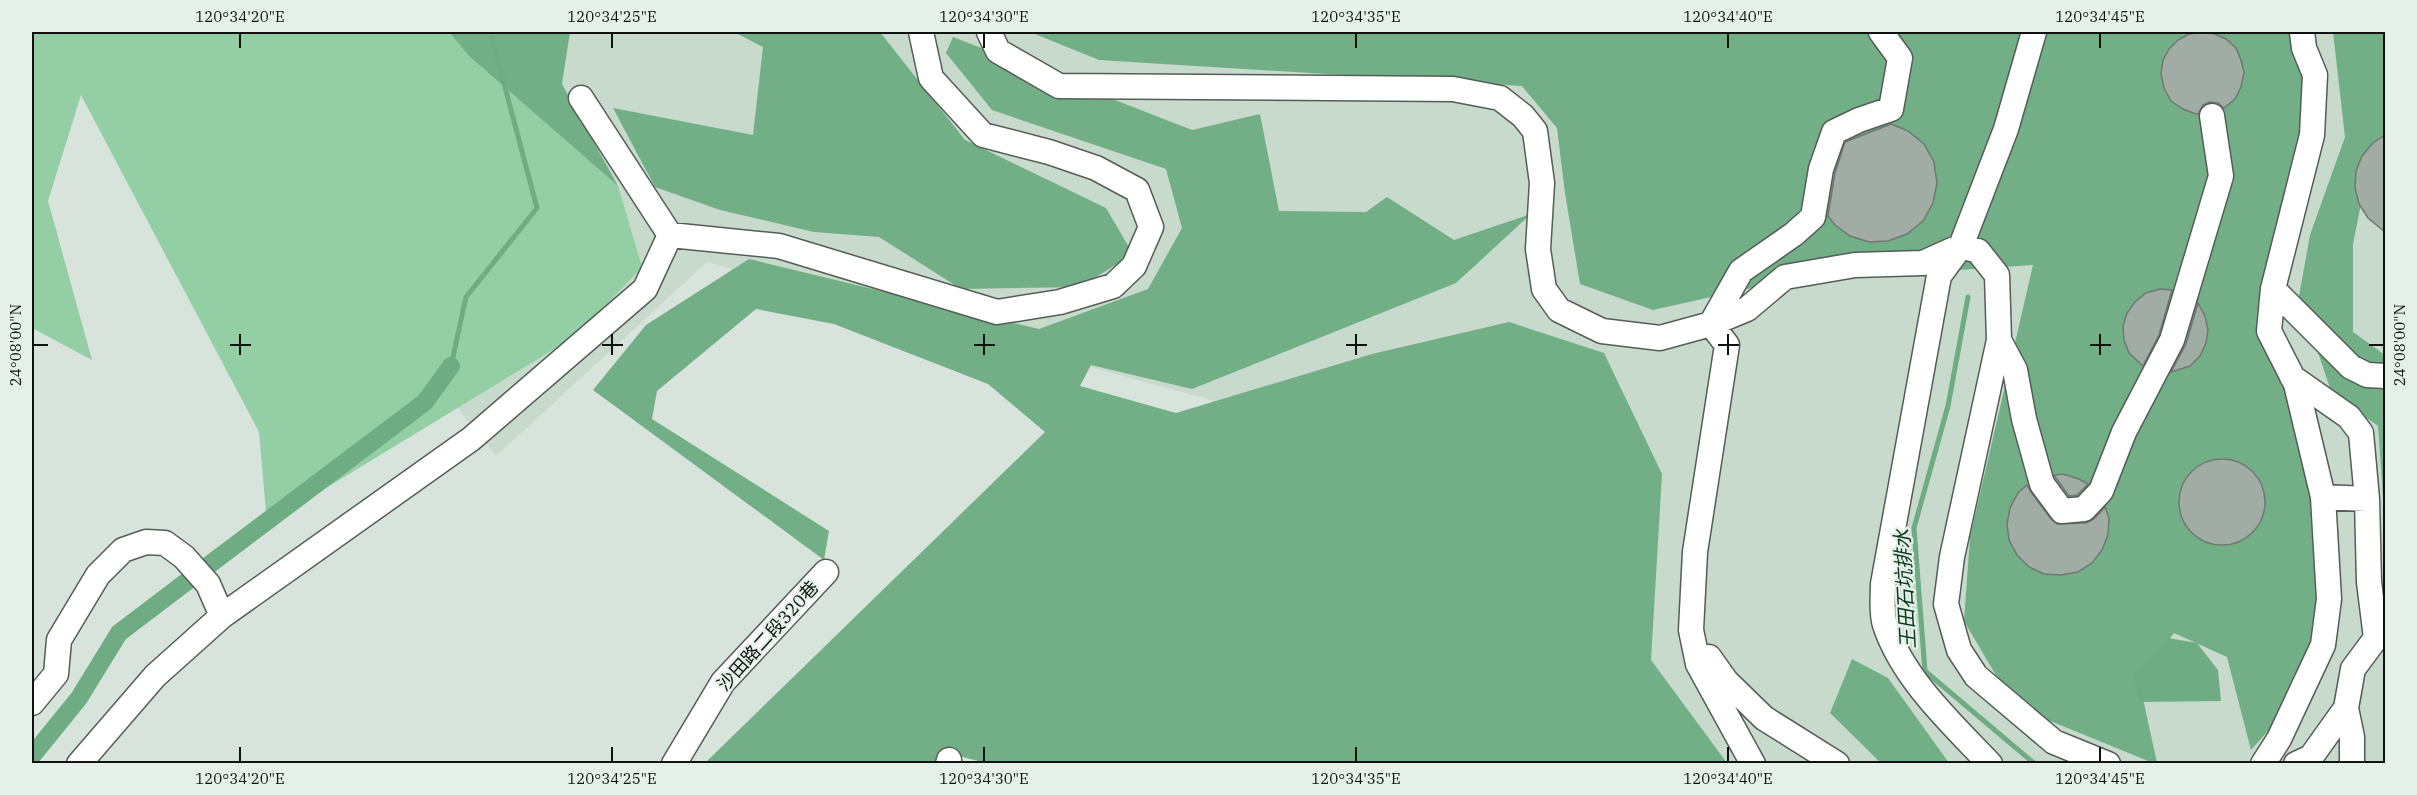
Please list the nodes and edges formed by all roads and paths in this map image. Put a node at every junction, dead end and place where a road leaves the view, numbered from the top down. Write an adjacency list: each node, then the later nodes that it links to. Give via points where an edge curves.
1 (921, 32): 8 (street, via 931,78 983,135 1096,168 1137,190 1150,227 1134,266 1113,286 1060,302 996,312 779,246)
2 (989, 32): 11 (street, via 998,51 1059,86 1453,89 1500,98 1535,131 1542,183 1538,249 1544,289 1559,310 1602,331 1660,338)
3 (1881, 32): 11 (street, via 1900,58 1891,109 1834,132 1821,169 1813,217 1741,271)
4 (2034, 32): 9 (street, via 2006,129)
5 (2302, 32): 10 (street, via 2315,75 2312,135)
6 (581, 98): 8 (street)
7 (2212, 116): 12 (street, via 2221,176 2172,340 2124,432 2101,491 2084,509 2062,511 2042,484 2015,370)
8 (670, 235): 18 (street, via 645,289 471,439)
9 (1961, 246): 11 (street, via 1923,263 1855,266 1785,278 1747,309); 12 (street, via 1978,251 1997,275); 27 (street, via 1939,276 1882,584 1885,624 1909,674)
10 (2273, 289): 13 (street, via 2351,367 2367,375); 14 (street, via 2269,331)
11 (1711, 324): 19 (street, via 1727,345 1695,552)
12 (1999, 340): 28 (street, via 1952,557 1946,604 1959,650 1976,676 2054,742)
13 (2385, 376)
14 (2292, 377): 15 (street); 16 (street, via 2349,417 2361,433)
15 (2323, 497): 16 (street); 29 (street, via 2329,599 2323,645 2279,739)
16 (2367, 499): 20 (street, via 2369,582)
17 (826, 572): 24 (street, 沙田路二段320巷, via 723,682)
18 (222, 616): 21 (street, via 208,584 165,543 146,542 123,550 98,574 59,640 56,674); 23 (street, via 155,676)
19 (1691, 630): 25 (street, via 1698,664); 26 (street, via 1726,681 1764,718)
20 (2381, 638): 22 (street, via 2353,669)
21 (32, 703)
22 (2346, 708): 30 (street, via 2311,757); 31 (street)
23 (79, 764)
24 (674, 764)
25 (1753, 764)
26 (1837, 764)
27 (1990, 764)
28 (2108, 764)
29 (2263, 764)
30 (2296, 764)
31 (2352, 764)

